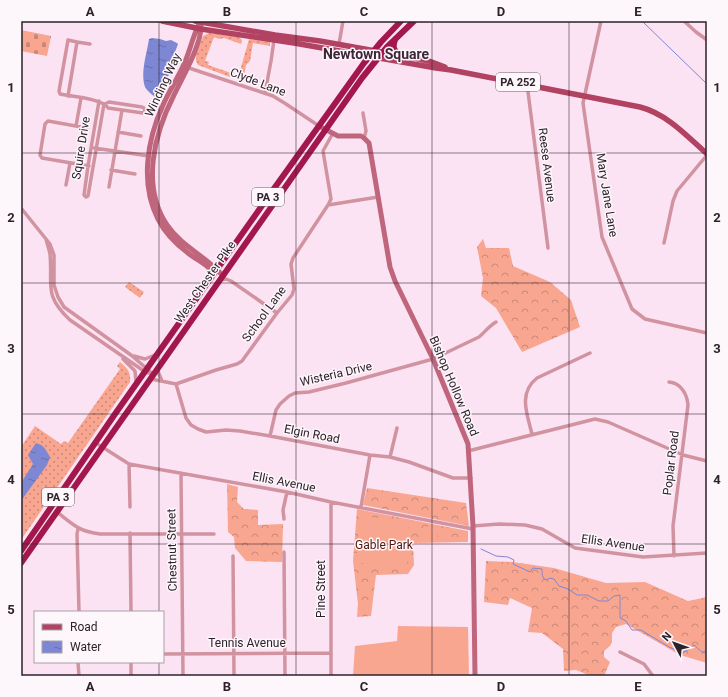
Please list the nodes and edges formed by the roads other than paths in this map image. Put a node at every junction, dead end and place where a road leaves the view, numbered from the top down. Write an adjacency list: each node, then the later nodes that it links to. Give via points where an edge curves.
1 (162, 21): 8 (main road, PA 252)
2 (199, 21): 8 (street, Winding Way); 14 (main road, PA 252)
3 (343, 21): 14 (street)
4 (401, 21): 15 (highway, West Chester Pike / PA 3)
5 (414, 21): 9 (highway, West Chester Pike / PA 3)
6 (601, 21): 24 (street, Mary Jane Lane)
7 (684, 21): 11 (street)
8 (199, 28): 10 (main road, PA 252); 20 (street, Winding Way)
9 (395, 39): 16 (highway, West Chester Pike / PA 3); 17 (highway, via 394,49)
10 (274, 40): 18 (main road, PA 252); 23 (street)
11 (707, 40)
12 (77, 42): 13 (street); 25 (street); 25 (street, via 68,40 60,84 60,94)
13 (90, 44)
14 (339, 44): 15 (main road, PA 252)
15 (374, 50): 16 (main road, PA 252); 18 (highway, West Chester Pike / PA 3)
16 (383, 52): 17 (main road, PA 252); 19 (highway, West Chester Pike / PA 3)
17 (402, 55): 21 (main road, PA 252, via 429,61)
18 (370, 56): 19 (main road, PA 252); 31 (highway, West Chester Pike / PA 3)
19 (378, 58): 21 (main road, PA 252); 33 (highway, West Chester Pike / PA 3)
20 (186, 66): 23 (street, Clyde Lane); 42 (street, Winding Way, via 163,104); 56 (street, Winding Way, via 158,131 154,150 153,181 157,205 170,229 184,244)
21 (451, 70): 22 (main road, PA 252)
22 (527, 84): 24 (main road, PA 252); 55 (street, Reese Avenue)
23 (265, 93): 31 (street, Clyde Lane)
24 (584, 95): 41 (main road, PA 252, via 653,110 666,118); 63 (street, Mary Jane Lane, via 602,237 632,309 645,319)
25 (68, 96): 26 (street)
26 (81, 98): 27 (street); 30 (street)
27 (99, 101): 38 (street, Squire Drive); 39 (street, Squire Drive, via 104,104)
28 (122, 110): 28 (street, via 143,113 144,108 109,102 106,104 108,108); 34 (street)
29 (363, 113): 37 (street, Bishop Hollow Road, via 366,132)
30 (76, 126): 32 (street); 43 (street, via 48,121 45,124 40,155 42,158)
31 (320, 126): 33 (street); 56 (highway, West Chester Pike / PA 3)
32 (87, 128)
33 (326, 130): 35 (street); 57 (highway, West Chester Pike / PA 3)
34 (118, 132): 36 (street); 40 (street)
35 (333, 133): 37 (street, via 338,136 358,135); 51 (street, via 323,152 331,199)
36 (140, 136)
37 (364, 138): 50 (street, Bishop Hollow Road, via 369,143)
38 (91, 148): 39 (street); 44 (street, Squire Drive)
39 (96, 148): 40 (street); 45 (street, Squire Drive)
40 (114, 151): 42 (street); 46 (street)
41 (707, 154): 54 (street, via 677,191)
42 (148, 156): 59 (street, Winding Way, via 147,178 150,199 159,220 176,243 208,268)
43 (70, 163): 44 (street); 48 (street)
44 (88, 166): 45 (street); 45 (street, Squire Drive, via 84,195 86,199)
45 (93, 167)
46 (111, 170): 47 (street); 49 (street)
47 (135, 174)
48 (66, 185)
49 (109, 187)
50 (378, 197): 51 (street); 68 (street, Bishop Hollow Road, via 390,267)
51 (328, 205): 61 (street, School Lane, via 293,258 291,264 294,289)
52 (21, 208): 53 (street)
53 (45, 236): 65 (street, via 50,254 50,285 53,299 70,320); 67 (street, via 54,255 54,285 64,307)
54 (664, 243)
55 (548, 248)
56 (217, 269): 58 (street, Winding Way); 59 (highway, West Chester Pike / PA 3)
57 (228, 269): 58 (highway, West Chester Pike / PA 3); 60 (street)
58 (221, 278): 60 (street); 70 (highway, West Chester Pike / PA 3)
59 (211, 279): 64 (highway, West Chester Pike / PA 3)
60 (231, 281): 61 (street)
61 (277, 313): 74 (street, School Lane, via 242,361)
62 (496, 322): 68 (street, Wisteria Drive, via 479,337)
63 (707, 332)
64 (161, 349): 67 (street, via 148,358); 69 (highway, West Chester Pike / PA 3)
65 (114, 350): 69 (street); 75 (street, via 135,371)
66 (590, 353): 77 (street, via 532,382 525,401)
67 (131, 355): 69 (street)
68 (433, 359): 78 (street, Wisteria Drive, via 289,396 276,410); 80 (street, Bishop Hollow Road, via 468,444)
69 (146, 370): 70 (street); 75 (highway, West Chester Pike / PA 3)
70 (155, 372): 71 (street); 72 (highway, West Chester Pike / PA 3)
71 (162, 381): 72 (street, via 152,379); 74 (street)
72 (148, 382): 79 (highway, West Chester Pike / PA 3)
73 (669, 382): 82 (street, Poplar Road, via 684,390 688,397)
74 (176, 384): 78 (street, Elgin Road, via 186,418 198,429 206,432 226,430)
75 (134, 388): 79 (highway, West Chester Pike / PA 3)
76 (397, 428): 83 (street)
77 (532, 434): 80 (street); 82 (street, via 595,419)
78 (270, 436): 81 (street, Elgin Road)
79 (99, 445): 85 (street, Ellis Avenue); 92 (highway, West Chester Pike / PA 3); 99 (highway, West Chester Pike / PA 3)
80 (468, 451): 87 (street, Bishop Hollow Road)
81 (370, 455): 83 (street, Elgin Road); 91 (street)
82 (683, 455): 84 (street); 103 (street, Poplar Road, via 673,526)
83 (390, 457): 87 (street, Elgin Road, via 453,478)
84 (707, 461)
85 (130, 464): 86 (street, Ellis Avenue); 90 (street)
86 (181, 473): 88 (street, Ellis Avenue); 97 (street, Chestnut Street)
87 (471, 478): 94 (street, Bishop Hollow Road)
88 (287, 492): 89 (street, Ellis Avenue); 93 (street)
89 (330, 502): 91 (street, Ellis Avenue); 110 (street, Pine Street)
90 (130, 507)
91 (361, 507): 94 (street, Ellis Avenue)
92 (57, 512): 95 (street); 104 (highway, West Chester Pike / PA 3)
93 (284, 519)
94 (473, 527): 103 (street, Ellis Avenue, via 525,525 542,529 575,548 643,557); 121 (street, Bishop Hollow Road)
95 (78, 529): 96 (street, via 100,534); 105 (street)
96 (130, 533): 97 (street); 106 (street)
97 (181, 533): 98 (street); 108 (street, Chestnut Street)
98 (214, 534)
99 (21, 551)
100 (284, 552): 109 (street)
101 (707, 553): 103 (street, Ellis Avenue)
102 (233, 556): 112 (street)
103 (674, 556)
104 (21, 563)
105 (79, 611)
106 (131, 611)
107 (620, 652): 122 (street, via 644,664)
108 (183, 653): 111 (street, Tennis Avenue); 112 (street, Tennis Avenue); 117 (street, Chestnut Street)
109 (284, 653): 110 (street, Tennis Avenue); 112 (street, Tennis Avenue); 119 (street)
110 (331, 653): 120 (street, Pine Street)
111 (164, 654)
112 (234, 654): 118 (street)
113 (78, 663): 115 (street)
114 (131, 663): 116 (street)
115 (79, 676)
116 (131, 676)
117 (182, 676)
118 (234, 676)
119 (285, 676)
120 (331, 676)
121 (475, 676)
122 (653, 676)

